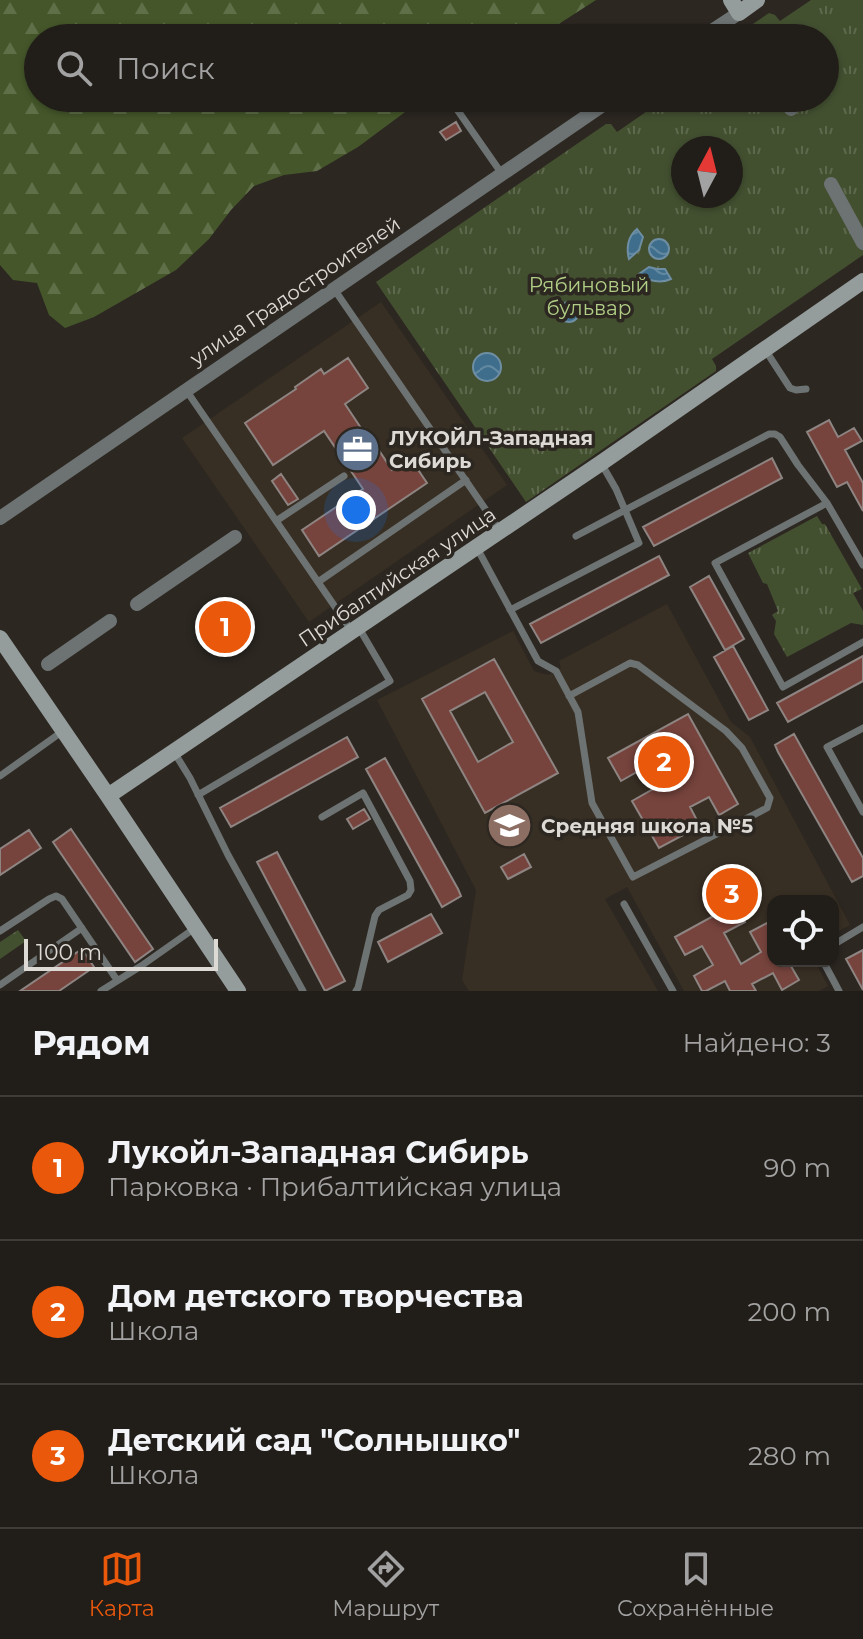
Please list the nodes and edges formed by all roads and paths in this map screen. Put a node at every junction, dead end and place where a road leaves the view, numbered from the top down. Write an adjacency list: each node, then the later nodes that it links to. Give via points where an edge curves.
1 (757, 0): 2 (street)
2 (735, 6): 3 (street)
3 (716, 24)
4 (459, 112): 6 (lane)
5 (593, 112): 6 (street, улица Градостроителей)
6 (502, 174): 10 (street, улица Градостроителей)
7 (831, 184): 8 (street)
8 (863, 243)
9 (863, 281): 11 (street, Прибалтийская улица)
10 (334, 289): 13 (street, улица Градостроителей); 16 (lane)
11 (764, 349): 12 (lane, via 790,388); 14 (street, Прибалтийская улица)
12 (806, 389)
13 (186, 390): 19 (street, улица Градостроителей); 20 (lane)
14 (601, 463): 18 (lane); 21 (street, Прибалтийская улица)
15 (344, 476): 20 (lane)
16 (466, 480): 21 (lane); 26 (lane)
17 (827, 503): 18 (lane, via 780,437 769,434); 25 (lane); 32 (lane, via 715,563 783,687)
18 (624, 510): 22 (lane); 28 (lane, via 639,543)
19 (0, 518)
20 (276, 521): 26 (lane)
21 (501, 531): 24 (street, Прибалтийская улица)
22 (576, 536)
23 (235, 537): 27 (street)
24 (476, 547): 28 (lane); 30 (street, Прибалтийская улица)
25 (863, 565)
26 (318, 582): 30 (lane)
27 (137, 604)
28 (510, 610): 34 (lane, via 538,661 556,671)
29 (110, 621): 33 (street)
30 (355, 630): 37 (street, Прибалтийская улица); 39 (lane, via 390,681)
31 (0, 638): 36 (street)
32 (863, 642)
33 (48, 664)
34 (569, 696): 34 (lane, via 630,663 638,665 742,748 770,798 767,808 633,877 592,803 578,712)
35 (863, 728): 41 (lane, via 827,747)
36 (64, 731): 38 (lane); 40 (street)
37 (174, 752): 39 (lane); 40 (street, Прибалтийская улица)
38 (0, 776)
39 (198, 795): 54 (lane)
40 (108, 796): 46 (street)
41 (863, 812)
42 (322, 817): 55 (lane, via 363,793 411,886 408,895 375,916)
43 (624, 904): 56 (lane)
44 (863, 927): 48 (lane)
45 (82, 928): 47 (lane, via 56,896); 50 (lane); 51 (lane)
46 (195, 928): 50 (lane); 53 (street)
47 (0, 931)
48 (839, 941)
49 (826, 967): 57 (lane)
50 (117, 980): 52 (lane)
51 (0, 985)
52 (101, 991)
53 (238, 991)
54 (303, 991)
55 (356, 991)
56 (673, 991)
57 (839, 991)

